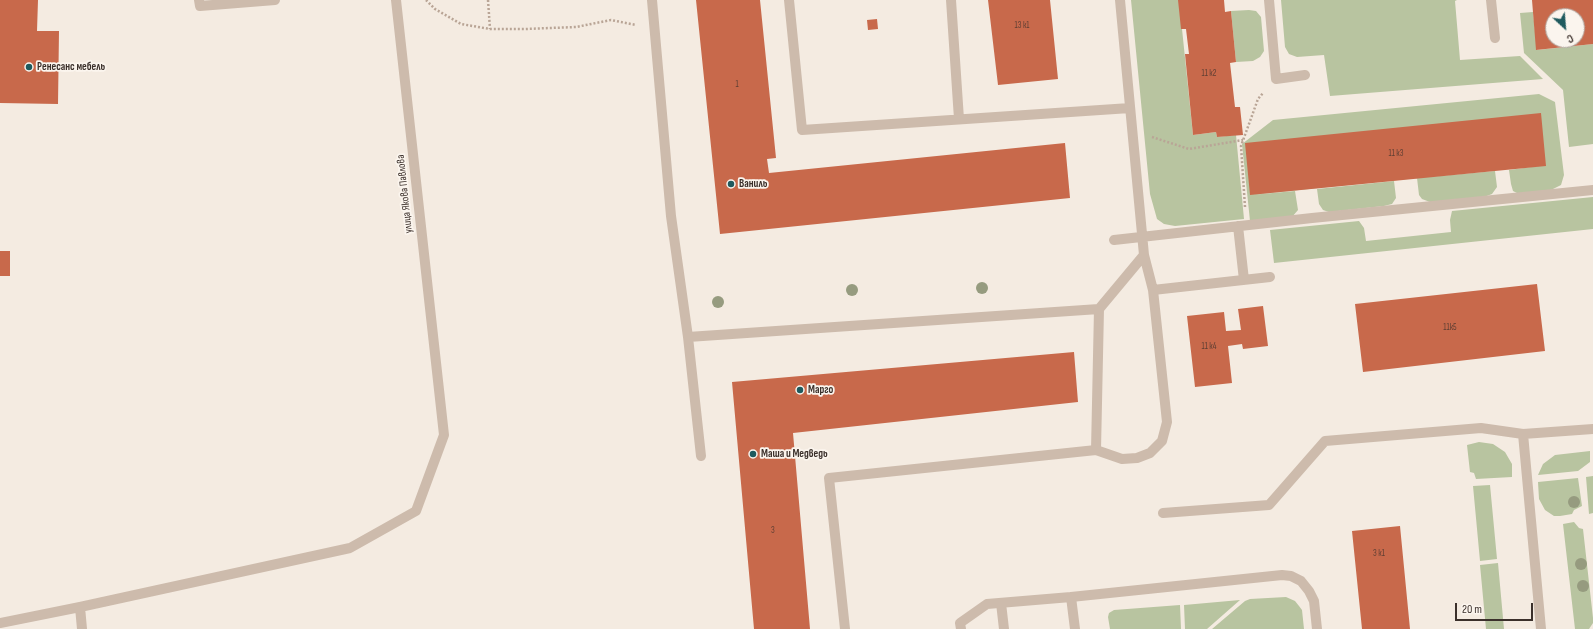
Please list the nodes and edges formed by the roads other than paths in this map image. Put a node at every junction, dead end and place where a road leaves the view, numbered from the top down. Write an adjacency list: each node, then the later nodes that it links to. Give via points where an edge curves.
1 (199, 0): 2 (lane, via 200,6)
2 (275, 0)
3 (396, 0): 31 (lane, улица Якова Павлова, via 444,435 416,511 350,548)
4 (652, 0): 23 (lane, via 671,216)
5 (789, 0): 13 (lane, via 802,130)
6 (951, 0): 13 (lane)
7 (1120, 0): 12 (lane)
8 (1269, 0): 11 (lane, via 1276,79)
9 (1491, 0): 10 (lane)
10 (1495, 38)
11 (1305, 75)
12 (1130, 108): 13 (lane); 16 (lane)
13 (959, 119)
14 (1593, 190): 15 (lane)
15 (1242, 226): 16 (lane); 20 (lane)
16 (1142, 237): 17 (lane); 18 (lane)
17 (1114, 240)
18 (1144, 255): 21 (lane); 22 (lane)
19 (1270, 277): 20 (lane)
20 (1244, 280): 21 (lane)
21 (1153, 290): 26 (lane, via 1167,422 1162,442 1150,453 1137,458 1122,459)
22 (1099, 309): 23 (lane); 26 (lane)
23 (688, 337): 27 (lane)
24 (1593, 430): 25 (lane)
25 (1523, 434): 28 (lane, via 1481,428 1325,441 1269,505); 39 (lane)
26 (1096, 450): 34 (lane, via 829,478)
27 (701, 456)
28 (1164, 513)
29 (1071, 597): 30 (lane); 37 (lane); 38 (lane, via 1290,576 1301,581 1309,591 1314,601)
30 (1001, 603): 35 (lane, via 987,604 960,622); 36 (lane)
31 (80, 607): 32 (lane, улица Якова Павлова); 33 (lane)
32 (0, 623)
33 (82, 629)
34 (845, 629)
35 (961, 629)
36 (1004, 629)
37 (1075, 629)
38 (1317, 629)
39 (1541, 629)

